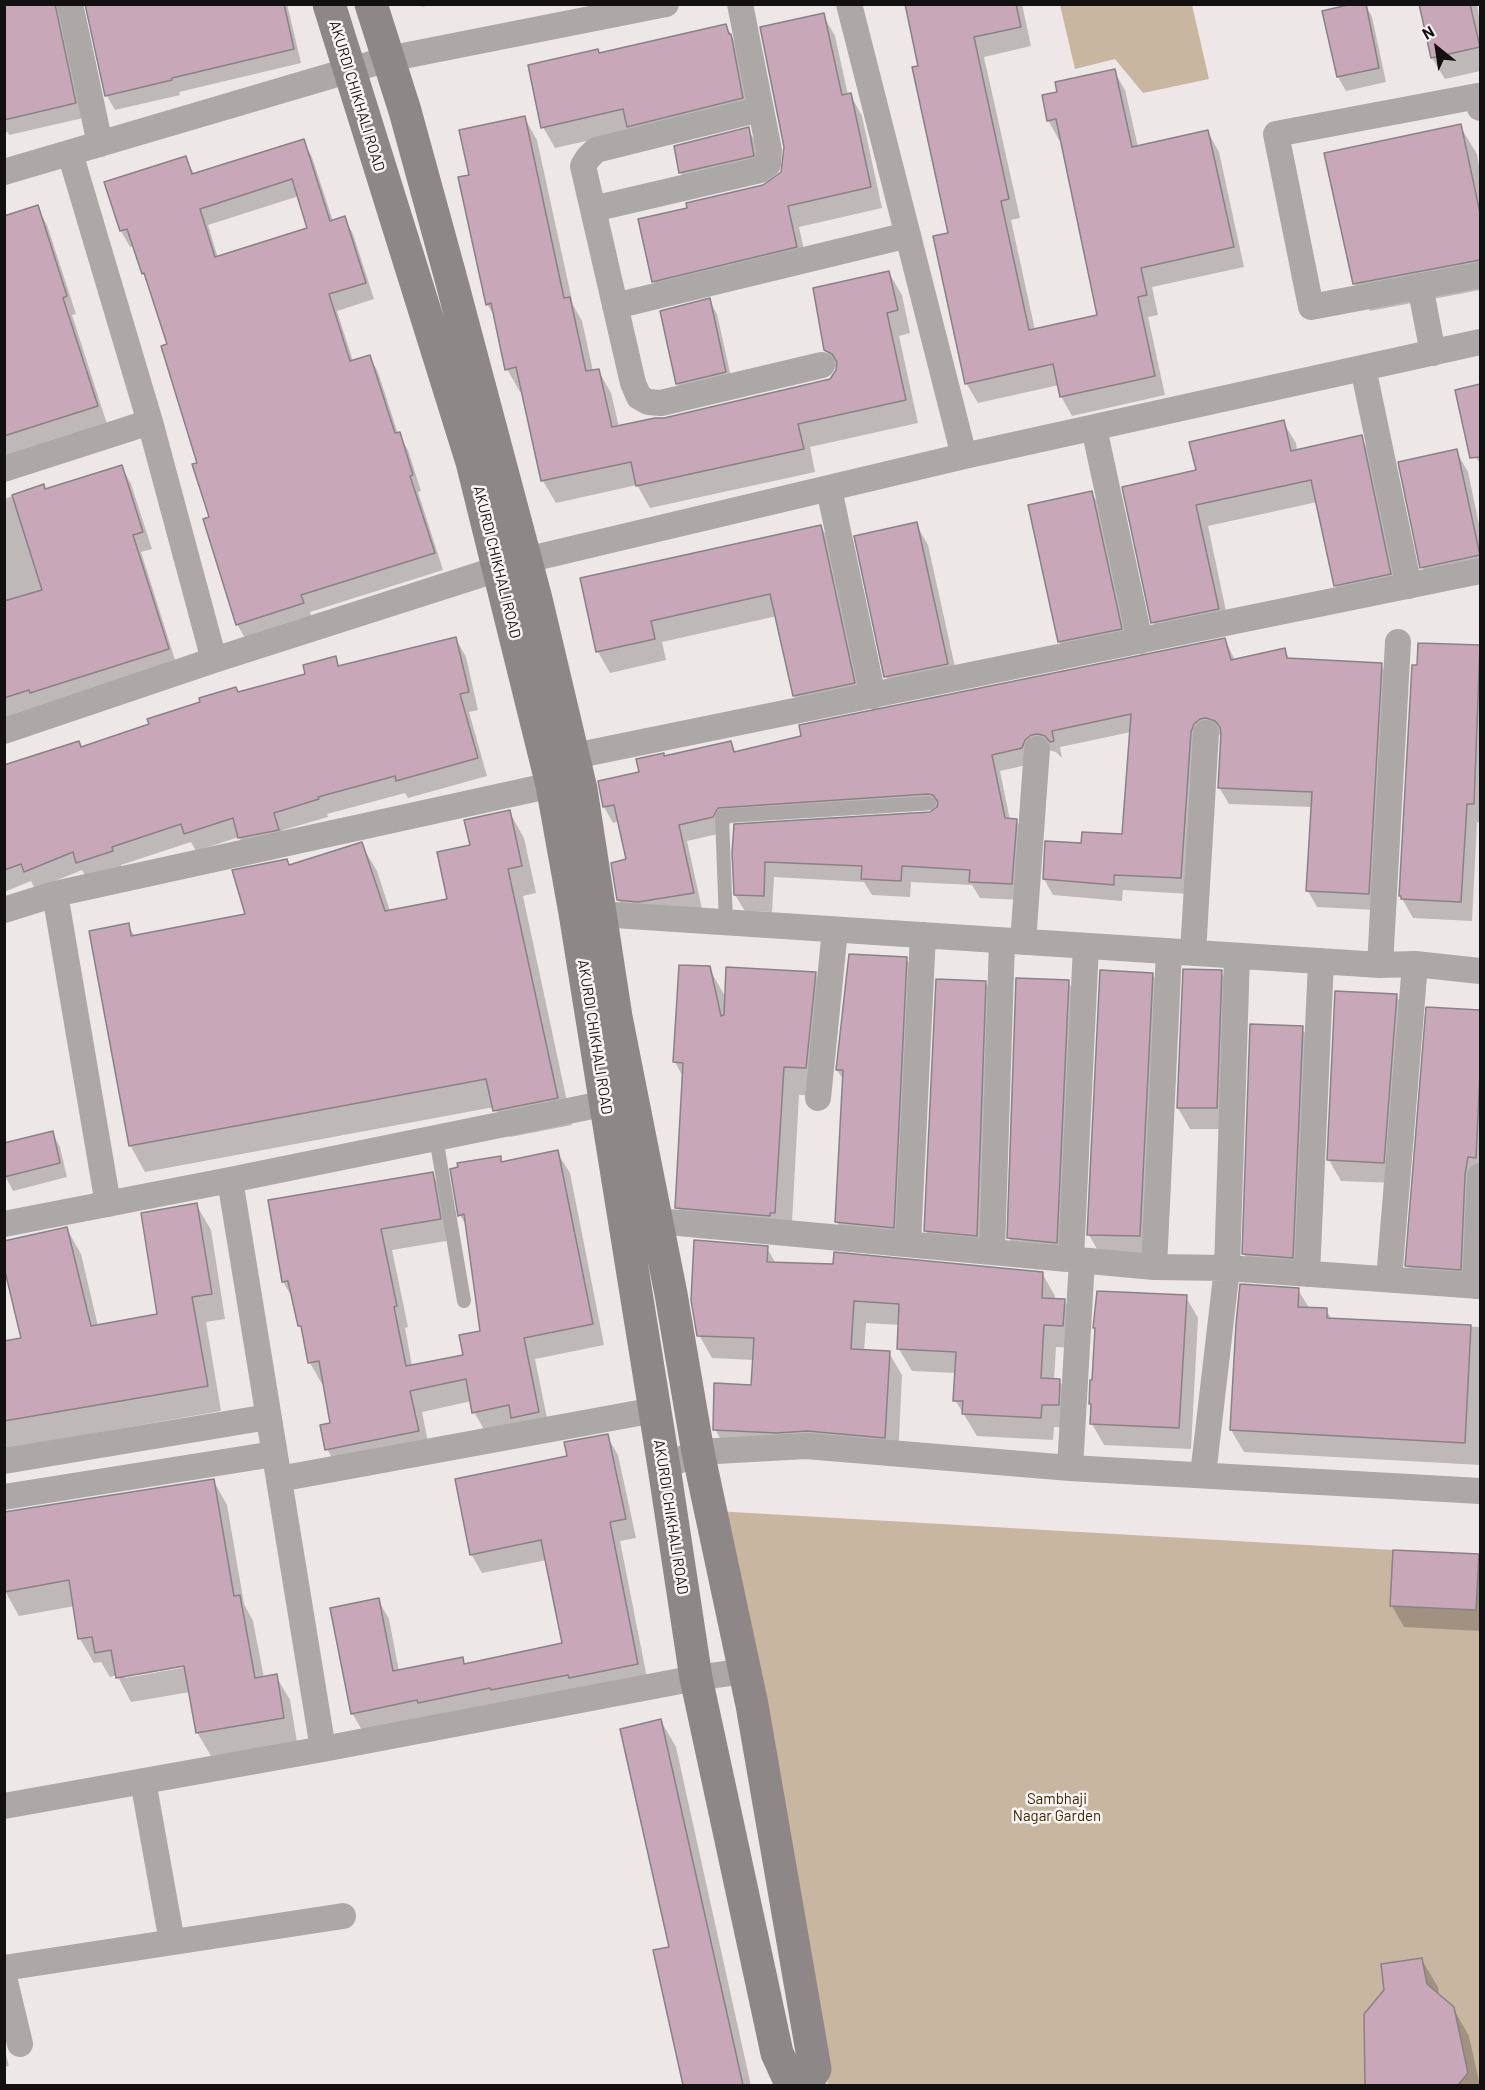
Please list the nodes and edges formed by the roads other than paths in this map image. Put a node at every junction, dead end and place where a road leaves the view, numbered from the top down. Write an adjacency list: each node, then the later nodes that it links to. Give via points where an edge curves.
1 (70, 4): 12 (street)
2 (329, 4): 9 (main road, AKURDI CHIKHALI ROAD)
3 (371, 4): 8 (main road)
4 (666, 4): 7 (street)
5 (740, 4): 11 (street)
6 (849, 4): 16 (street)
7 (633, 8): 8 (street)
8 (388, 59): 9 (street); 29 (main road, via 452,279)
9 (350, 72): 12 (street); 29 (main road, AKURDI CHIKHALI ROAD, via 472,462)
10 (1480, 108): 18 (street, via 1478,96 1276,134 1311,308)
11 (761, 109): 15 (street, via 596,150 583,166); 15 (street, via 769,150 768,164 760,170)
12 (100, 144): 13 (street)
13 (70, 153): 14 (street); 24 (street)
14 (4, 172)
15 (593, 209): 19 (street)
16 (908, 235): 19 (street); 26 (street)
17 (1480, 275): 18 (street)
18 (1420, 286): 21 (street)
19 (615, 306): 22 (street, via 633,383 639,398 648,402 661,403)
20 (1480, 342): 21 (street)
21 (1433, 353): 23 (street)
22 (822, 365)
23 (1363, 368): 25 (street); 31 (street)
24 (150, 422): 27 (street); 34 (street)
25 (1094, 428): 26 (street); 32 (street)
26 (964, 456): 28 (street)
27 (4, 469)
28 (829, 489): 29 (street); 35 (street)
29 (513, 565): 34 (street); 39 (main road); 40 (main road, AKURDI CHIKHALI ROAD)
30 (1480, 571): 31 (street)
31 (1409, 586): 32 (street)
32 (1140, 641): 35 (street)
33 (1398, 642): 54 (street)
34 (214, 660): 36 (street)
35 (873, 696): 39 (street)
36 (4, 731)
37 (1206, 733): 50 (street)
38 (1037, 749): 48 (street)
39 (574, 756): 44 (main road, via 581,789)
40 (552, 785): 42 (street); 44 (main road, AKURDI CHIKHALI ROAD)
41 (929, 803): 45 (lane, via 722,816)
42 (56, 894): 43 (street); 61 (street)
43 (4, 910)
44 (588, 914): 45 (street); 57 (main road, via 616,1017)
45 (726, 922): 46 (street)
46 (835, 930): 47 (street); 56 (street)
47 (923, 935): 48 (street); 64 (street)
48 (1012, 941): 49 (street); 65 (street)
49 (1086, 946): 50 (street); 66 (street)
50 (1181, 952): 51 (street); 67 (street)
51 (1237, 956): 52 (street); 68 (street)
52 (1321, 961): 54 (street); 69 (street)
53 (1415, 964): 54 (street); 55 (street); 70 (street)
54 (1380, 965)
55 (1480, 971)
56 (818, 1098)
57 (619, 1101): 58 (street); 62 (main road); 73 (main road, AKURDI CHIKHALI ROAD)
58 (436, 1138): 60 (street); 72 (lane)
59 (1480, 1176): 71 (street)
60 (230, 1180): 61 (street); 74 (street)
61 (108, 1204): 63 (street)
62 (657, 1221): 64 (street); 75 (main road)
63 (4, 1224)
64 (908, 1244): 65 (street)
65 (992, 1251): 66 (street)
66 (1077, 1259): 67 (street); 79 (street)
67 (1154, 1267): 68 (street)
68 (1227, 1268): 69 (street); 80 (street)
69 (1306, 1274): 70 (street)
70 (1389, 1279): 71 (street)
71 (1478, 1286)
72 (465, 1301)
73 (655, 1410): 78 (main road, AKURDI CHIKHALI ROAD); 81 (street)
74 (268, 1417): 76 (street); 77 (street)
75 (698, 1452): 78 (street); 79 (street, via 806,1446); 84 (main road)
76 (274, 1454): 81 (street); 83 (street)
77 (4, 1461)
78 (664, 1467): 85 (main road, AKURDI CHIKHALI ROAD)
79 (1070, 1468): 80 (street)
80 (1203, 1475): 82 (street)
81 (279, 1479): 86 (street)
82 (1480, 1491)
83 (4, 1497)
84 (745, 1671): 85 (street); 95 (main road, via 815,2069)
85 (696, 1678): 86 (street); 94 (main road, AKURDI CHIKHALI ROAD, via 777,2053)
86 (323, 1749): 87 (street)
87 (143, 1781): 88 (street); 90 (street)
88 (4, 1806)
89 (343, 1916): 90 (street)
90 (172, 1942): 91 (street)
91 (4, 1968)
92 (4, 1977): 93 (street)
93 (20, 2044)
94 (792, 2085)
95 (805, 2085)

